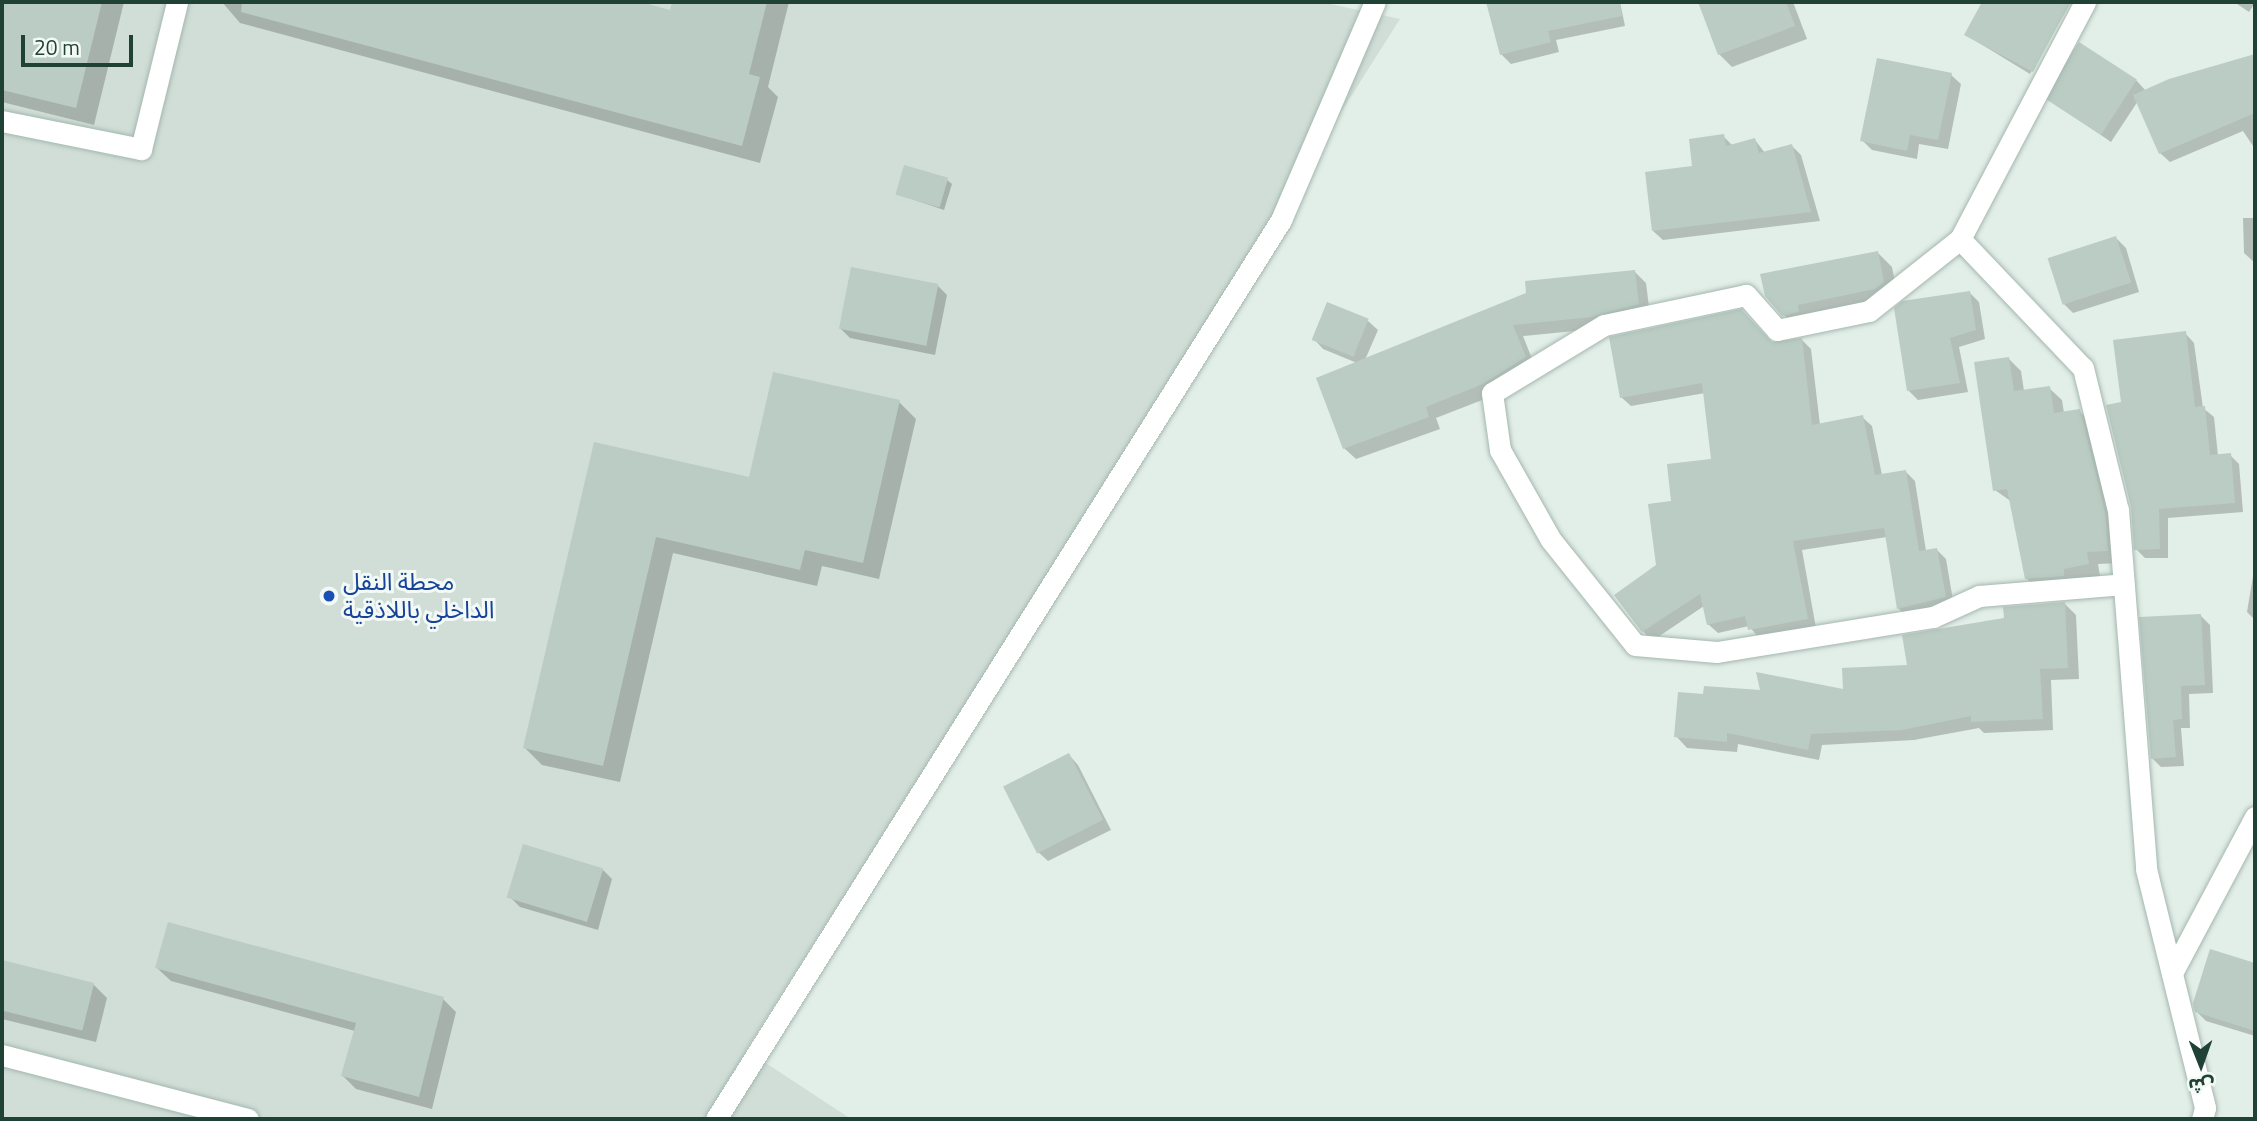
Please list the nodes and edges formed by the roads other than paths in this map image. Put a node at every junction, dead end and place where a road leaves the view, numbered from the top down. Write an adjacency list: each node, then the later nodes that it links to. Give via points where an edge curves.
1 (177, 2): 4 (street, via 141,149)
2 (1375, 2): 11 (street, via 1281,220)
3 (2085, 2): 5 (street)
4 (2, 121)
5 (1960, 239): 6 (street, via 2083,368 2118,510); 6 (street, via 1869,311 1777,331 1746,295 1604,325 1492,393 1500,450 1551,540 1635,645 1717,652 1933,617 1979,596)
6 (2124, 584): 8 (street, via 2146,869)
7 (2255, 817): 8 (street)
8 (2172, 973): 12 (street, via 2205,1108)
9 (2, 1055): 10 (street)
10 (248, 1119)
11 (716, 1119)
12 (2202, 1119)

